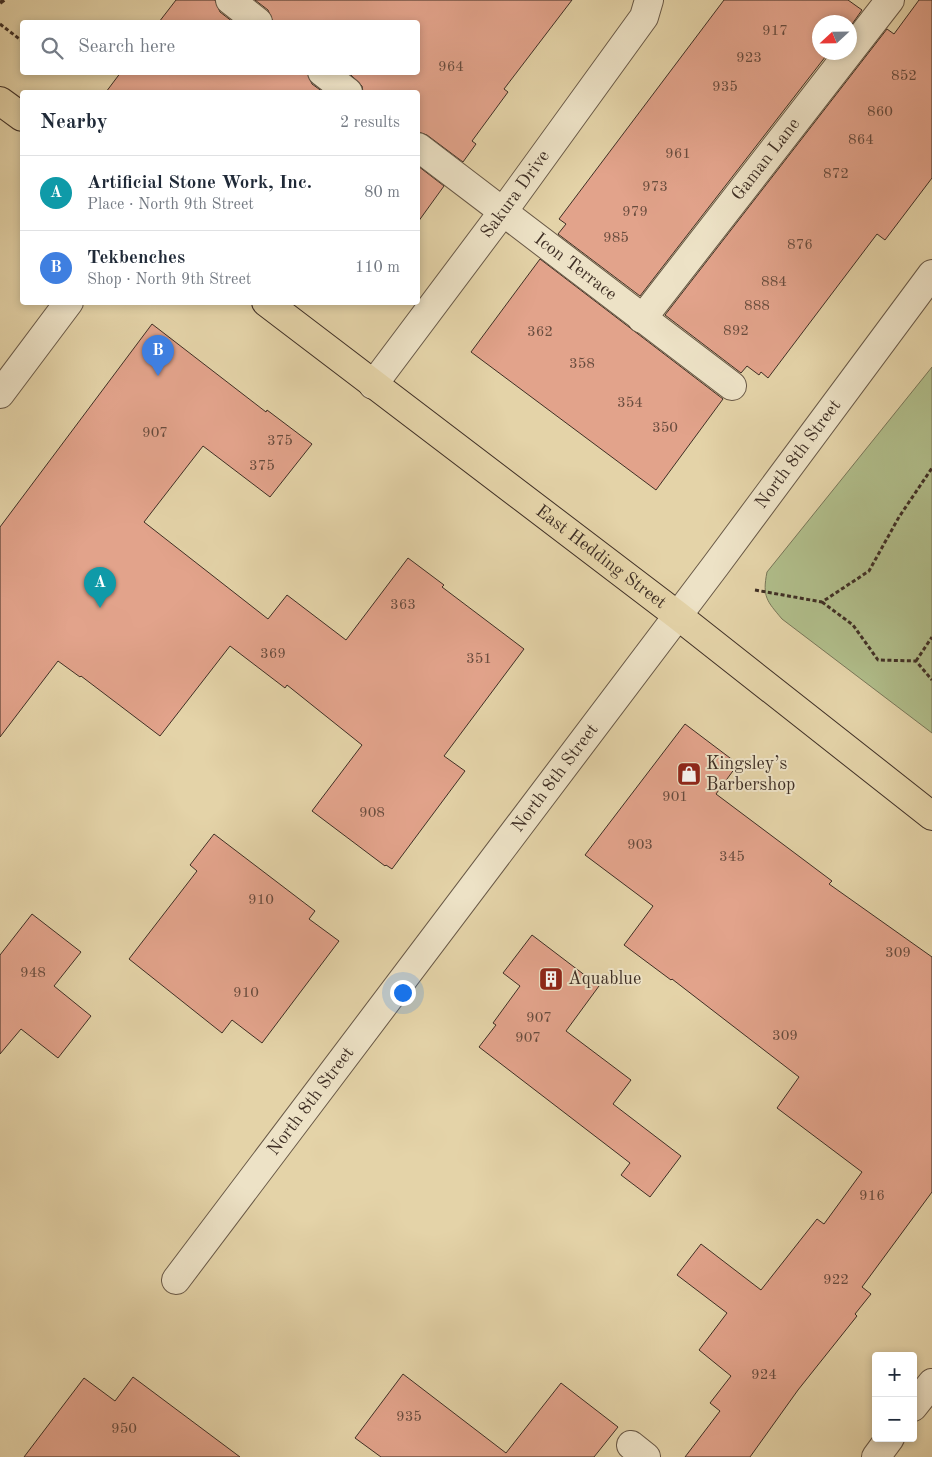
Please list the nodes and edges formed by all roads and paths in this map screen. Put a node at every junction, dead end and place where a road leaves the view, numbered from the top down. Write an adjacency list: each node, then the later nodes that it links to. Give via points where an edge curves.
1 (230, 0): 4 (street)
2 (649, 0): 12 (street, Sakura Drive, via 644,17)
3 (890, 0): 16 (street, Gaman Lane)
4 (255, 20)
5 (0, 24): 6 (path)
6 (20, 39)
7 (326, 75): 8 (street)
8 (345, 90)
9 (0, 101): 10 (main road)
10 (20, 116)
11 (420, 149): 12 (street, Icon Terrace)
12 (502, 214): 16 (street, Icon Terrace); 17 (street, Sakura Drive)
13 (932, 274): 23 (street, North 8th Street)
14 (67, 305): 19 (street)
15 (270, 305): 17 (main road, East Hedding Street)
16 (642, 319): 18 (street, Icon Terrace)
17 (373, 385): 23 (main road, East Hedding Street)
18 (732, 386)
19 (0, 394)
20 (932, 468): 22 (path, via 899,517 869,571)
21 (755, 590): 22 (path)
22 (822, 602): 25 (path, via 853,625 878,660)
23 (677, 615): 27 (main road, East Hedding Street); 28 (street, North 8th Street)
24 (932, 637): 25 (path)
25 (916, 661): 26 (path)
26 (932, 680)
27 (932, 816)
28 (176, 1280)
29 (932, 1383): 30 (street)
30 (917, 1403)
31 (887, 1442): 32 (street)
32 (876, 1457)

